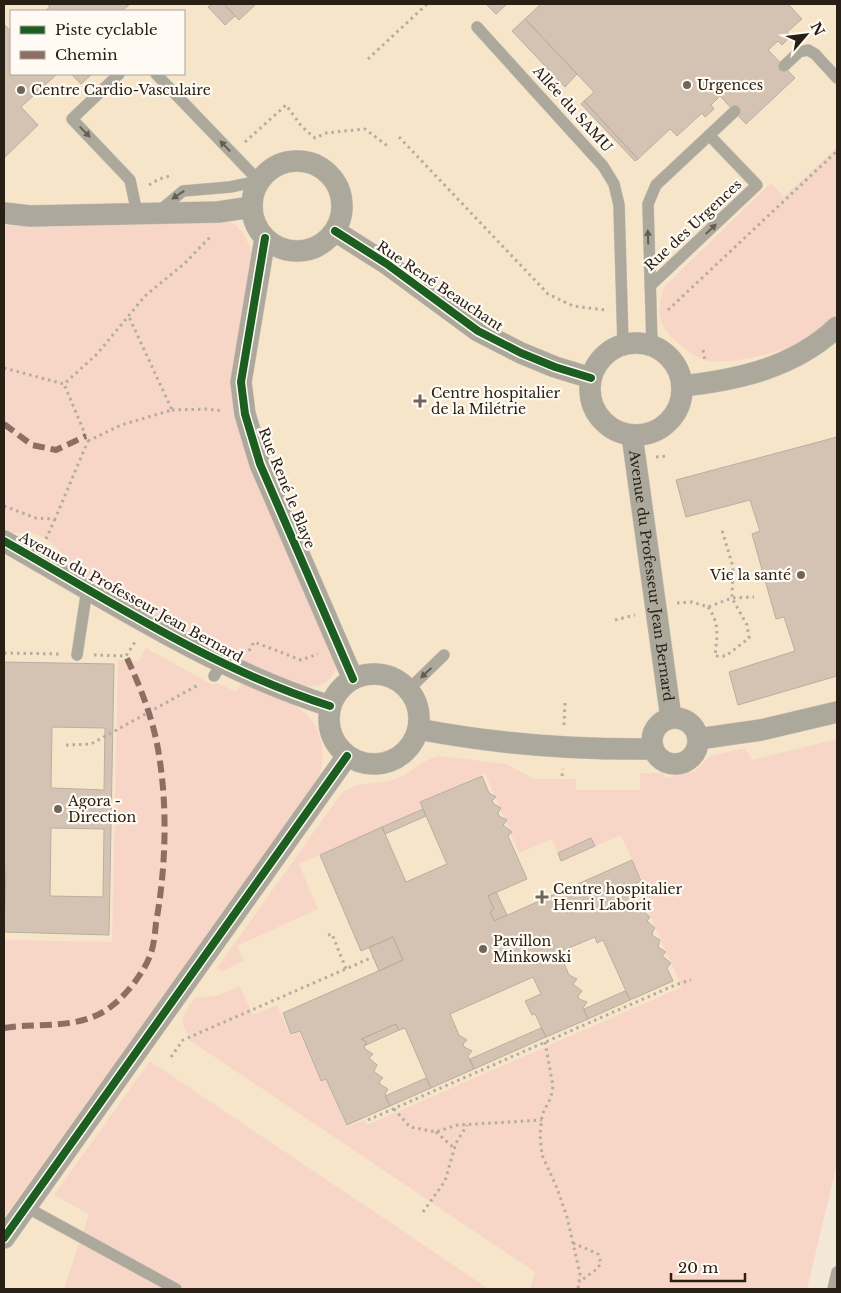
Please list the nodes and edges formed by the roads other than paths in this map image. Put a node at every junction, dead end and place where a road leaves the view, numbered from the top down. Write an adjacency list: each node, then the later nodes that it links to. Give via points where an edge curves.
1 (478, 27): 16 (lane, Allée du SAMU, via 591,150 614,184 619,205)
2 (784, 66): 5 (lane, via 799,52 808,50)
3 (118, 75): 11 (lane, one-way to 11, via 72,118 130,180)
4 (157, 75): 8 (lane, one-way to 4)
5 (837, 78)
6 (735, 111): 7 (lane)
7 (709, 135): 14 (lane, one-way to 7, via 650,195 656,185); 14 (lane, Rue des Urgences, one-way to 7, via 757,185)
8 (259, 181): 9 (street, via 253,194); 11 (lane, one-way to 11, via 183,191); 12 (street, via 281,163 295,160 320,166 330,174 342,196 340,220)
9 (252, 208): 11 (street); 13 (street, via 256,224)
10 (4, 213): 11 (street, via 30,216)
11 (147, 213)
12 (335, 231): 13 (street, via 315,248 302,251 276,246); 18 (street, Rue René Beauchant, via 387,264 478,331 520,353)
13 (266, 238): 25 (street, Rue René le Blaye, via 241,382 245,414 260,464)
14 (650, 286): 17 (lane)
15 (837, 327): 19 (street, via 791,360 751,375)
16 (623, 344): 17 (street, via 636,342); 18 (street, via 608,351 597,363)
17 (652, 346): 19 (street, via 665,353 677,368)
18 (591, 378): 20 (street, via 594,409 617,431)
19 (682, 386): 20 (street, via 681,402 674,416 648,434)
20 (632, 435): 30 (street, Avenue du Professeur Jean Bernard)
21 (4, 540): 22 (street, Avenue du Professeur Jean Bernard)
22 (86, 588): 23 (lane); 28 (street, Avenue du Professeur Jean Bernard, via 225,671)
23 (77, 655)
24 (444, 656): 26 (lane, one-way to 26)
25 (353, 679): 26 (street, via 376,674 399,682); 28 (street, via 335,695)
26 (408, 690): 32 (street, via 415,702)
27 (837, 705): 31 (street)
28 (330, 706): 35 (street, via 331,734)
29 (837, 712): 31 (street)
30 (670, 718): 33 (street, via 686,721 697,732); 34 (street, via 655,730)
31 (809, 718): 33 (street, via 762,730)
32 (418, 729): 34 (street, via 527,746); 35 (street, via 410,746 396,759 370,764)
33 (698, 739): 34 (street, via 698,747 691,758 678,764 663,761)
34 (653, 749)
35 (347, 756): 36 (street)
36 (26, 1207): 37 (street); 39 (lane)
37 (4, 1238)
38 (837, 1272): 40 (lane)
39 (176, 1289)
40 (833, 1289)

